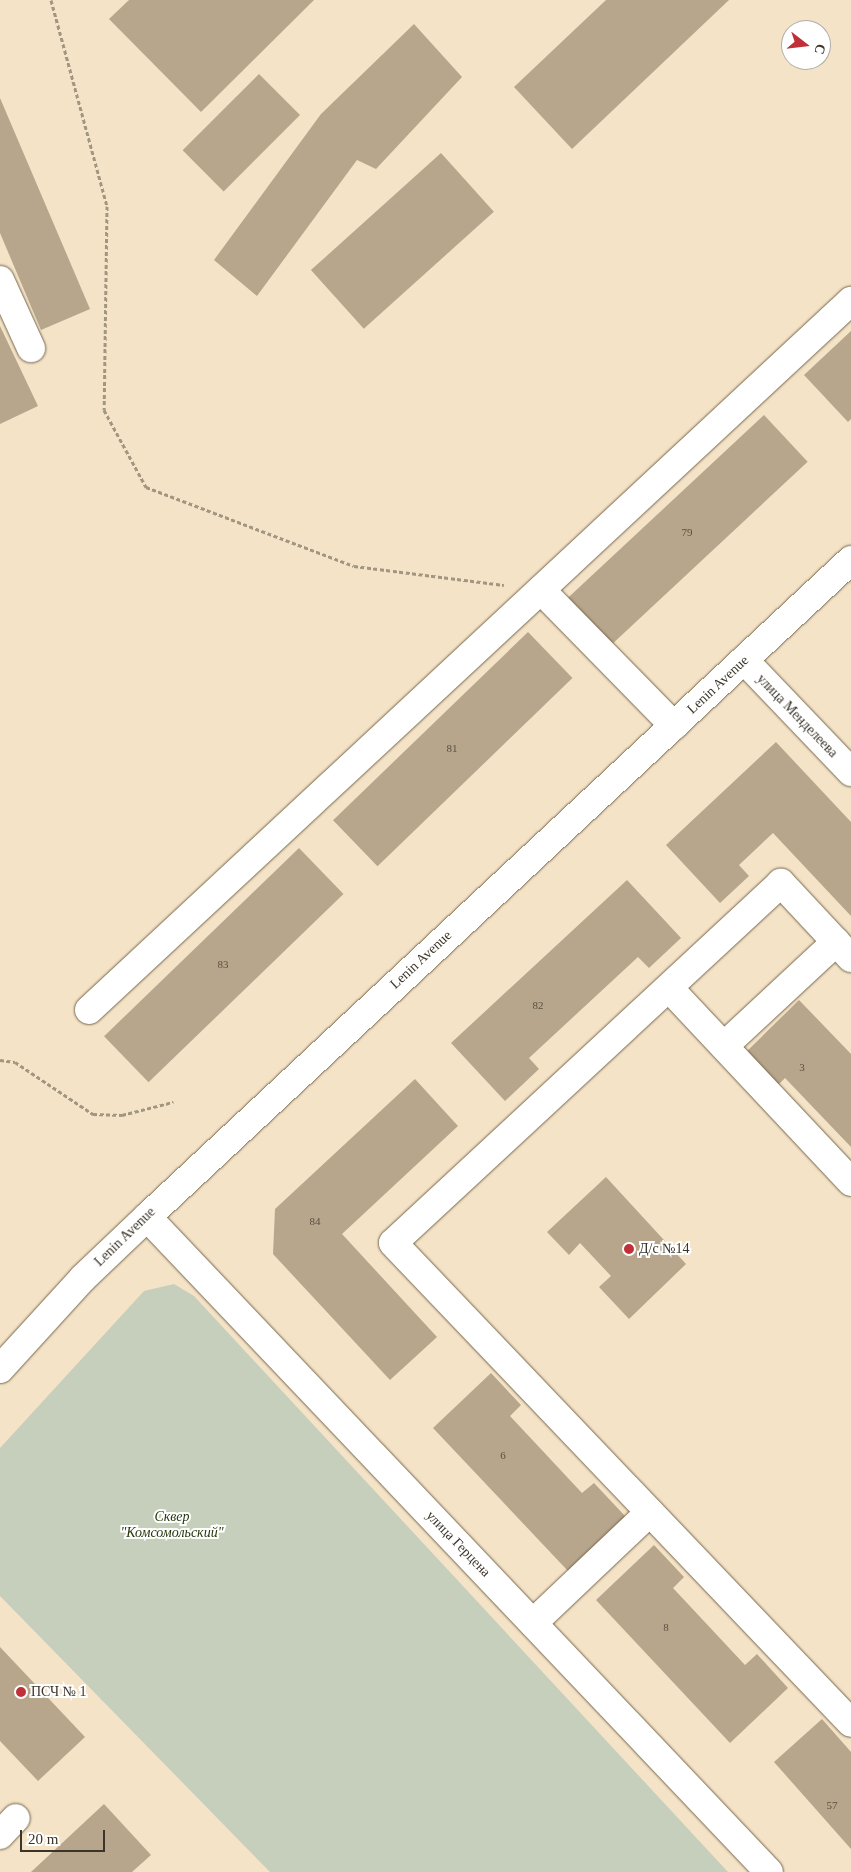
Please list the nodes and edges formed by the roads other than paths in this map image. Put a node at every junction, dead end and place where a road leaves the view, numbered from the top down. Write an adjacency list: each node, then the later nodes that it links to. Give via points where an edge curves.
1 (0, 280): 3 (street)
2 (851, 301): 5 (street)
3 (31, 348)
4 (851, 560): 6 (street, Lenin Avenue)
5 (541, 590): 7 (street); 11 (street)
6 (744, 660): 7 (street, Lenin Avenue); 8 (street, улица Менделеева)
7 (674, 726): 14 (street, Lenin Avenue)
8 (851, 772)
9 (844, 950): 10 (street, via 782,883); 12 (street)
10 (669, 988): 12 (street); 16 (street, via 393,1243)
11 (90, 1010)
12 (724, 1046): 13 (street)
13 (851, 1182)
14 (147, 1216): 15 (street, Lenin Avenue, via 83,1278); 17 (street, улица Герцена)
15 (0, 1369)
16 (650, 1512): 17 (street); 18 (street)
17 (533, 1623): 19 (street, улица Герцена)
18 (851, 1723)
19 (769, 1872)

